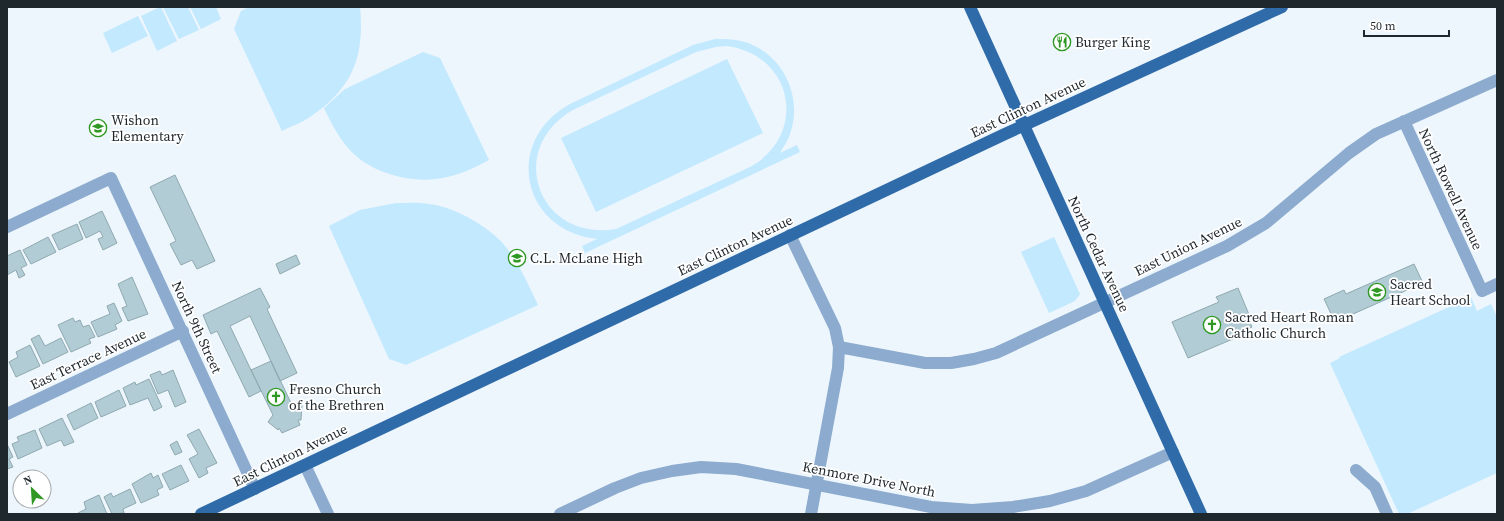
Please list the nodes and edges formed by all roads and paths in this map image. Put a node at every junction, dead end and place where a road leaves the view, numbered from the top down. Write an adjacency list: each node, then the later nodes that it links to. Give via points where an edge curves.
1 (970, 7): 5 (main road, North Cedar Avenue)
2 (1282, 7): 5 (main road, East Clinton Avenue)
3 (1497, 80): 4 (street, East Union Avenue)
4 (1404, 121): 8 (street, North Rowell Avenue, via 1482,291); 9 (street, East Union Avenue, via 1376,134 1349,152 1266,223 1248,234)
5 (1023, 125): 7 (main road, East Clinton Avenue); 9 (main road, North Cedar Avenue)
6 (7, 227): 10 (street, North 9th Street, via 111,178)
7 (790, 235): 11 (street, via 835,328); 14 (main road, East Clinton Avenue)
8 (1497, 284)
9 (1105, 303): 11 (street, East Union Avenue, via 996,353 951,363 925,363); 13 (main road, North Cedar Avenue)
10 (183, 331): 12 (street, East Terrace Avenue); 17 (street, North 9th Street)
11 (839, 347): 16 (street, via 838,368)
12 (7, 414)
13 (1173, 452): 16 (street, Kenmore Drive North, via 1086,491 1050,501 1013,507 972,510 931,507); 22 (main road, North Cedar Avenue)
14 (305, 465): 17 (main road, East Clinton Avenue); 19 (street)
15 (1356, 470): 23 (street, via 1375,487)
16 (816, 484): 20 (street, Kenmore Drive North, via 736,469 701,467 641,478); 21 (street)
17 (255, 489): 18 (main road, East Clinton Avenue)
18 (202, 514)
19 (328, 514)
20 (560, 514)
21 (811, 514)
22 (1201, 514)
23 (1387, 514)

